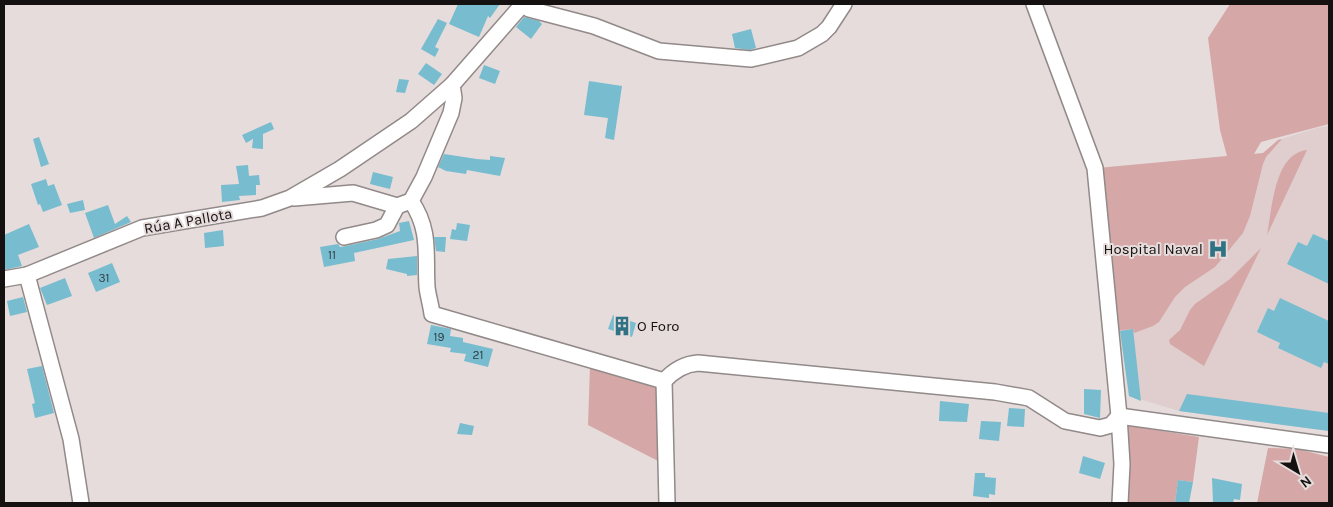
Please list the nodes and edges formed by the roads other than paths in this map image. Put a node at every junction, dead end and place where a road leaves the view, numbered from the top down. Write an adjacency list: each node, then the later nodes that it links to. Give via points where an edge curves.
1 (523, 4): 2 (street, via 529,9 594,26 659,51 751,59 798,48 822,34); 4 (street)
2 (844, 4)
3 (1034, 4): 11 (street, via 1095,168)
4 (452, 85): 5 (street, via 411,120 340,169); 6 (street, via 452,113 424,178)
5 (290, 198): 6 (street, via 353,193); 8 (street, Rúa A Pallota, via 262,208 142,228)
6 (404, 203): 7 (street, via 387,224 376,230); 10 (street, via 415,207 427,239 427,289 432,314)
7 (344, 237)
8 (27, 275): 9 (street, Rúa A Pallota); 13 (street, via 71,439)
9 (4, 279)
10 (664, 381): 11 (street, via 686,364 698,363 1003,393 1029,398 1064,421 1100,428 1111,425); 14 (street)
11 (1119, 416): 12 (street); 15 (street)
12 (1329, 445)
13 (81, 503)
14 (667, 503)
15 (1120, 503)

